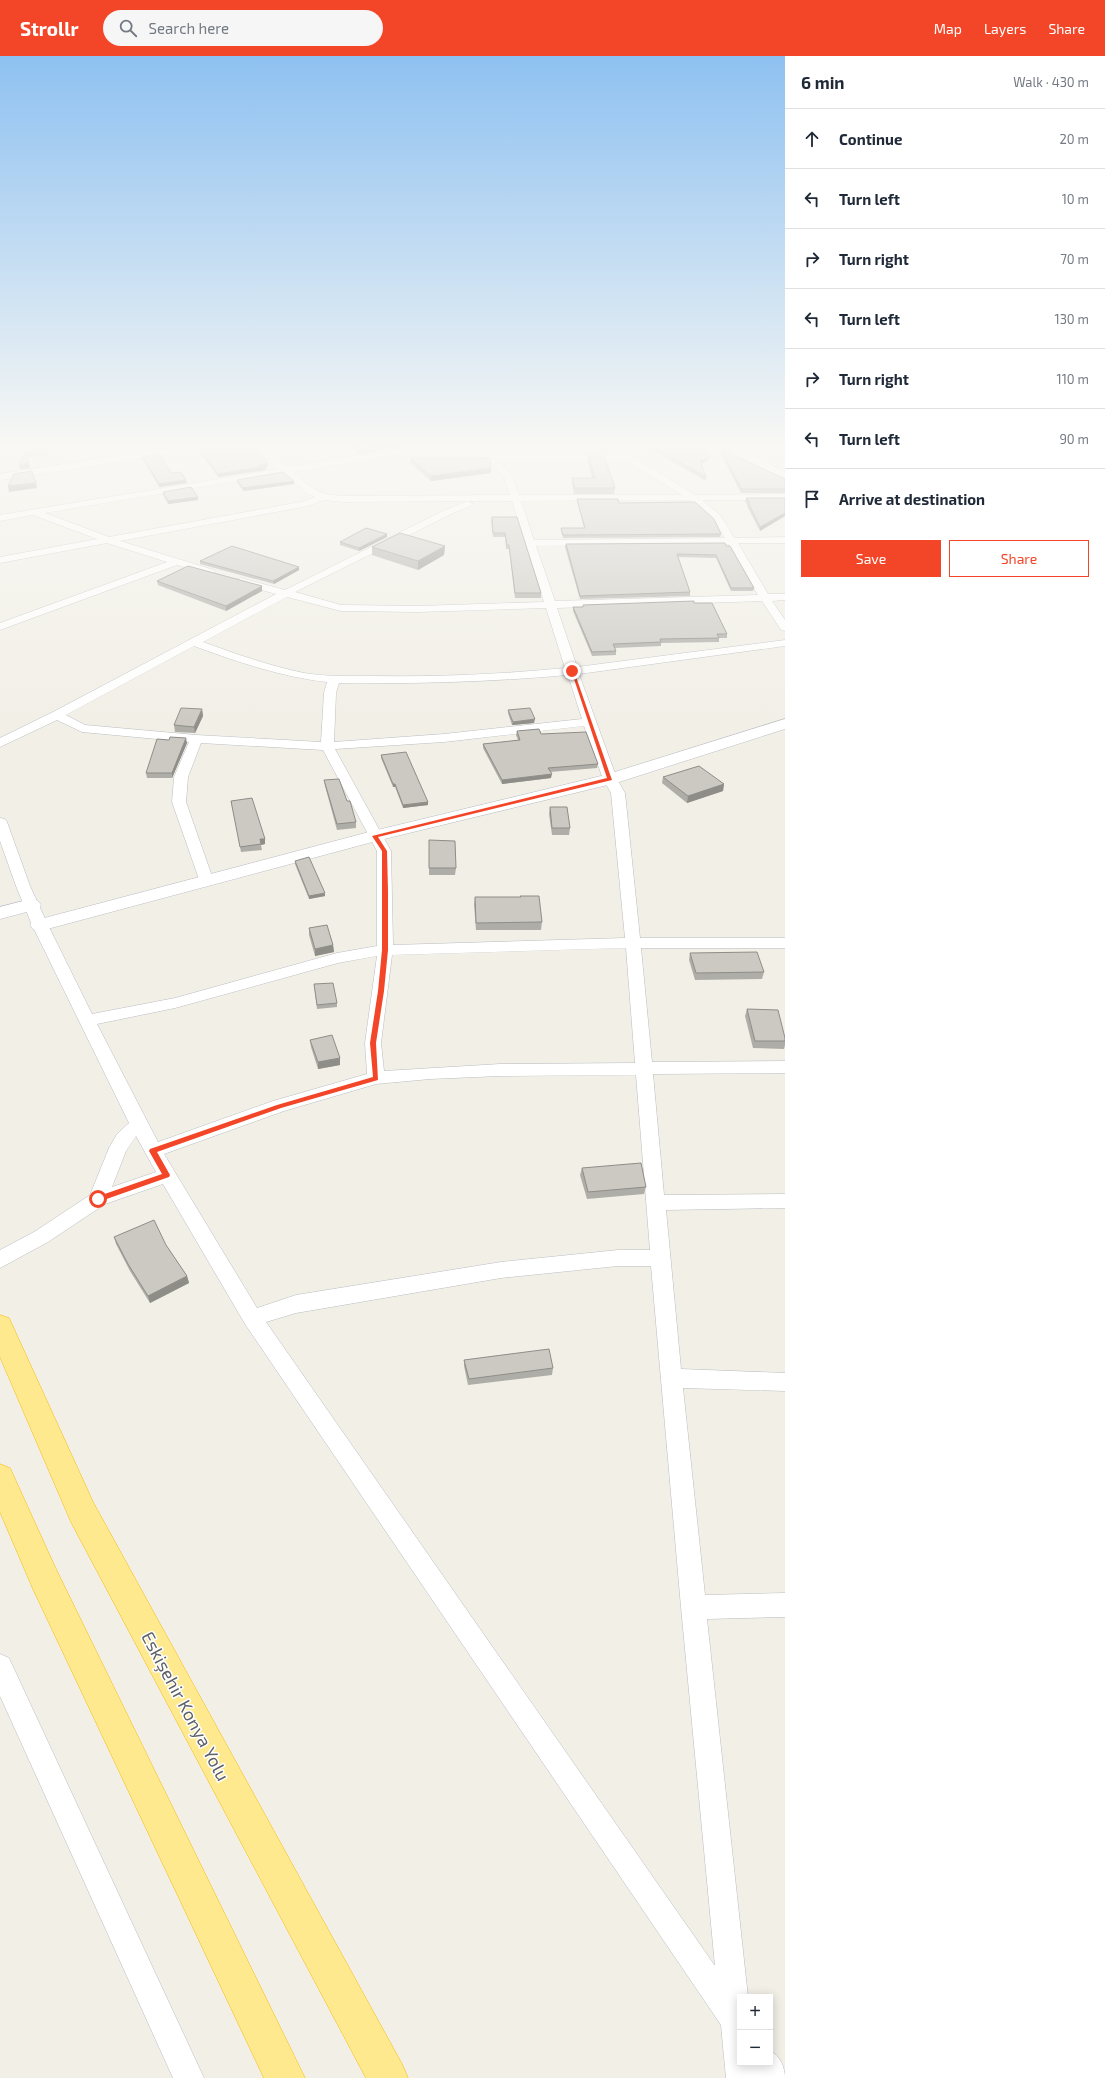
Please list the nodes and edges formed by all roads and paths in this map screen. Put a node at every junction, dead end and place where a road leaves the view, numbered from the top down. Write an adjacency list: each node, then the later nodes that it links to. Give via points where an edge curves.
1 (115, 540): 5 (street)
2 (391, 540): 11 (street)
3 (708, 540): 6 (street)
4 (732, 540): 12 (street)
5 (112, 541): 7 (street); 8 (street)
6 (529, 543): 14 (street)
7 (0, 560)
8 (176, 562): 9 (street); 15 (street)
9 (220, 575)
10 (234, 579): 11 (street)
11 (284, 594): 14 (street, via 341,608 418,609); 17 (street)
12 (765, 598): 13 (street); 14 (street); 16 (street)
13 (785, 598)
14 (549, 604): 19 (street)
15 (0, 627)
16 (785, 628)
17 (193, 642): 20 (street, via 233,657 304,676); 21 (street)
18 (785, 643): 19 (street)
19 (572, 671): 20 (street, via 416,680); 22 (street)
20 (334, 679): 26 (street, via 330,693)
21 (57, 714): 24 (street, via 82,728); 25 (street)
22 (589, 722): 26 (street, via 444,738); 27 (street)
23 (785, 724): 27 (street)
24 (196, 739): 26 (street); 30 (street, via 181,777 179,802)
25 (0, 743)
26 (328, 746): 29 (street)
27 (610, 779): 29 (street); 34 (street, via 618,793 622,818)
28 (0, 822): 31 (street)
29 (375, 836): 30 (street); 36 (street, via 384,851)
30 (207, 882): 33 (street)
31 (31, 905): 32 (street); 33 (street)
32 (0, 913)
33 (40, 925): 37 (street)
34 (633, 943): 35 (street); 36 (street); 39 (street)
35 (785, 943)
36 (385, 950): 37 (street, via 337,958 175,1003); 40 (street, via 373,1043)
37 (87, 1021): 41 (street)
38 (785, 1067): 39 (street)
39 (644, 1069): 40 (street, via 446,1072); 46 (street)
40 (376, 1078): 42 (street, via 279,1106)
41 (139, 1125): 42 (street); 44 (street, via 119,1144)
42 (153, 1151): 43 (street)
43 (167, 1175): 44 (street); 49 (street)
44 (98, 1199): 48 (street, via 41,1237)
45 (785, 1201): 46 (street)
46 (657, 1203): 47 (street)
47 (661, 1258): 49 (street, via 618,1258 501,1270 296,1304); 51 (street)
48 (0, 1260)
49 (252, 1318): 58 (street)
50 (0, 1326): 63 (highway, Eskişehir Konya Yolu, via 82,1512)
51 (671, 1378): 52 (street); 55 (street)
52 (785, 1382)
53 (0, 1478): 62 (highway, via 44,1578)
54 (785, 1605): 55 (street)
55 (693, 1607): 57 (street)
56 (0, 1667): 61 (street)
57 (737, 2016)
58 (737, 2024)
59 (738, 2030): 64 (street)
60 (765, 2066): 65 (street)
61 (189, 2078)
62 (285, 2078)
63 (388, 2078)
64 (741, 2078)
65 (773, 2078)

